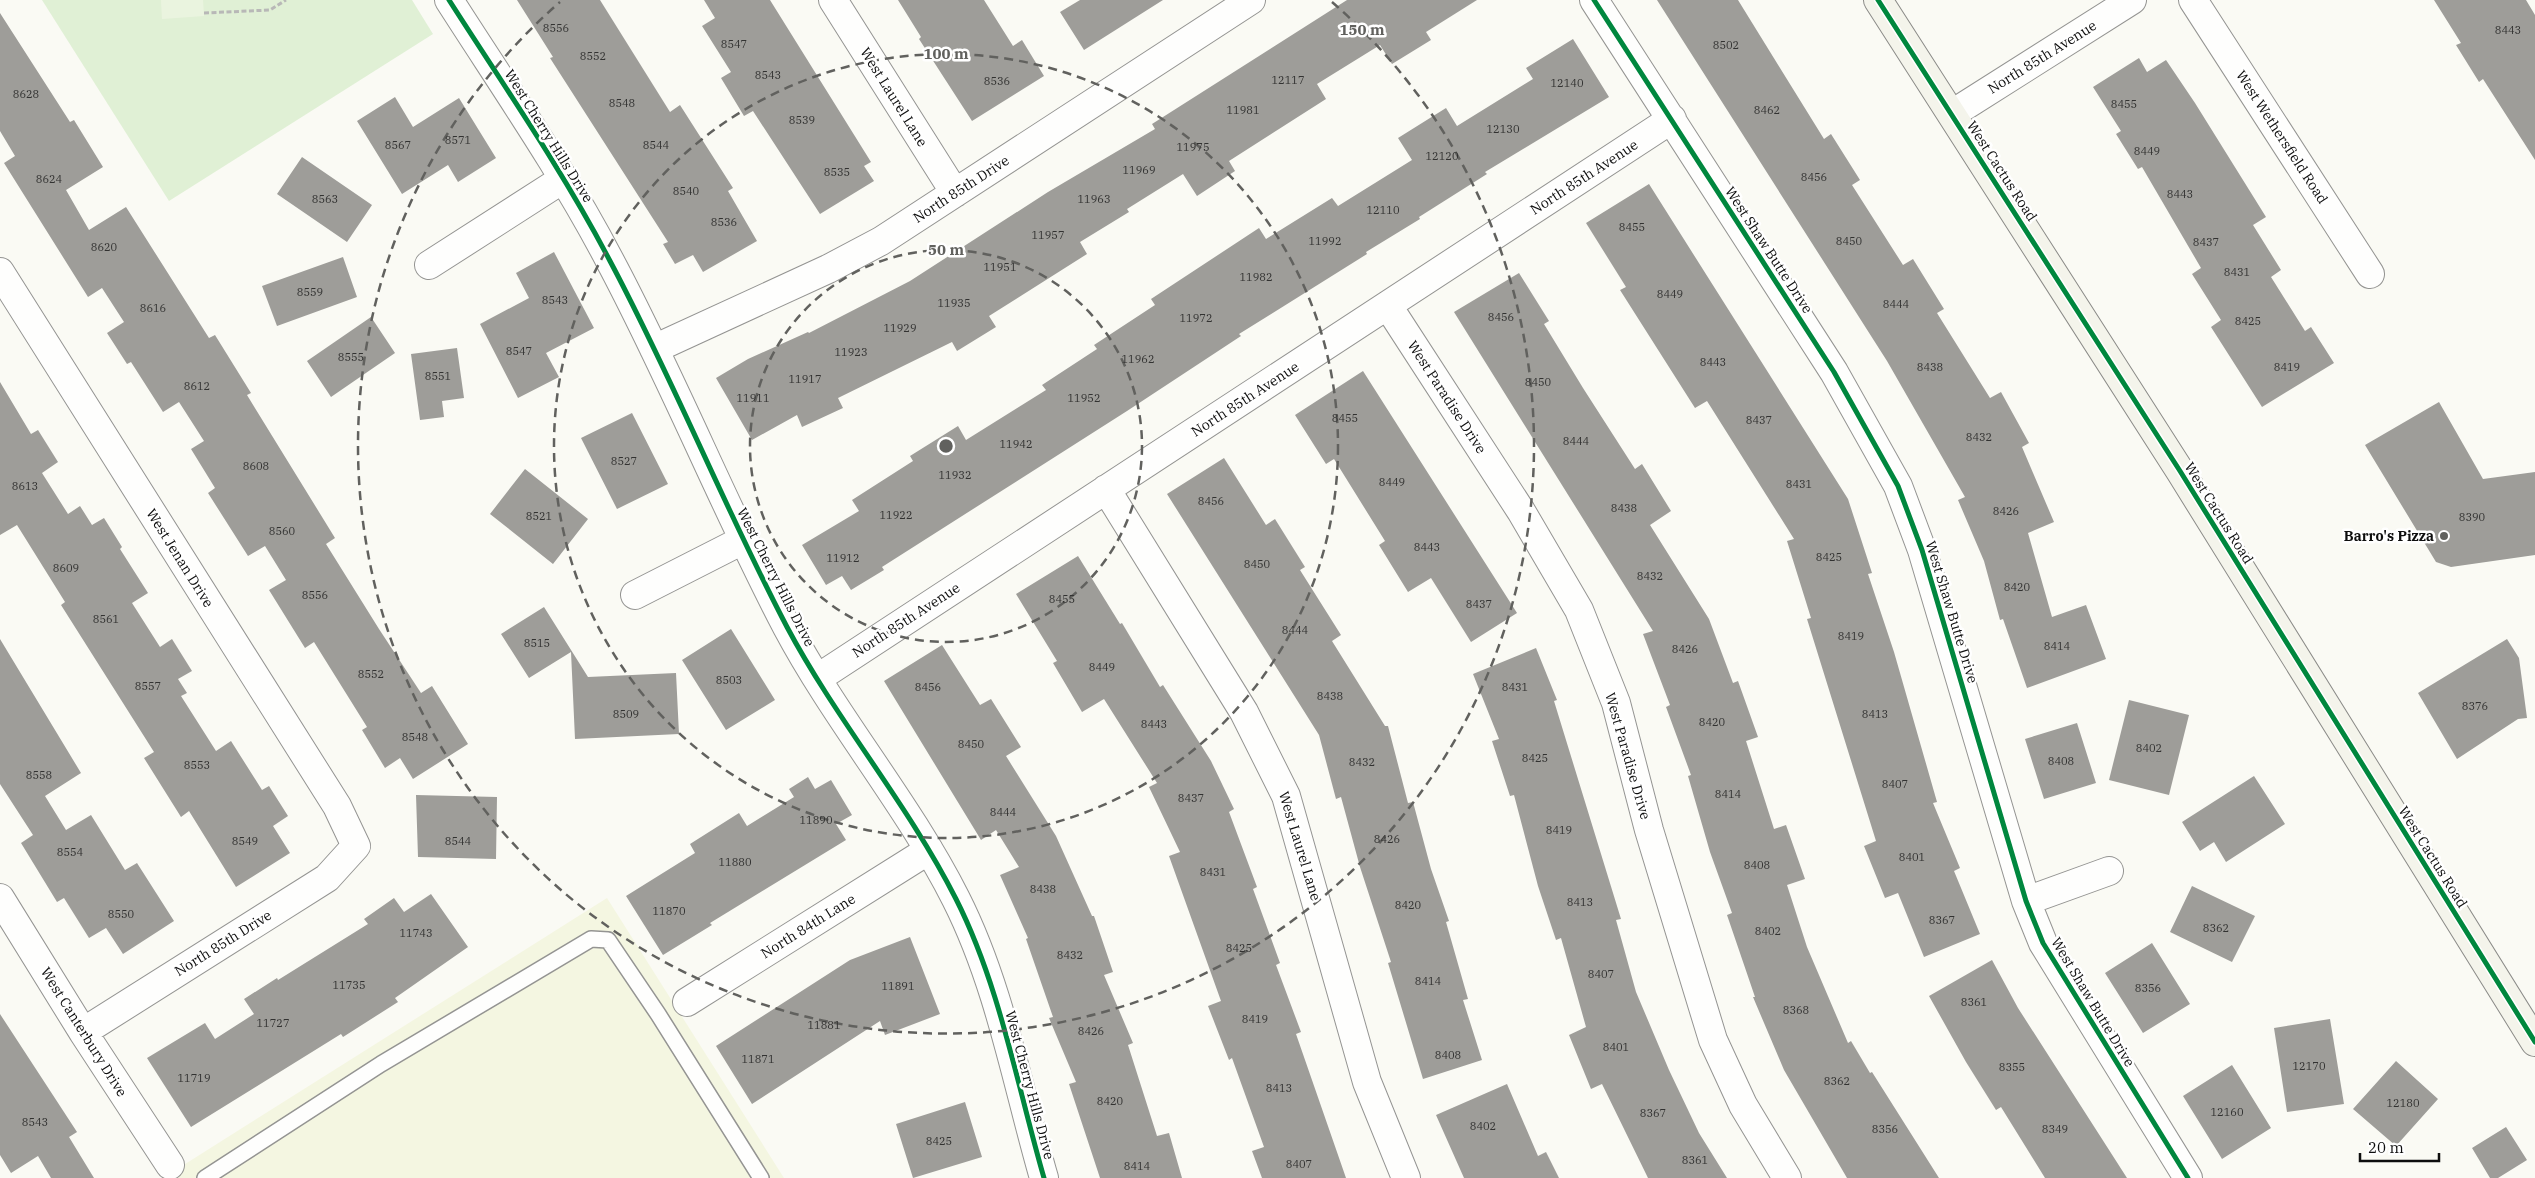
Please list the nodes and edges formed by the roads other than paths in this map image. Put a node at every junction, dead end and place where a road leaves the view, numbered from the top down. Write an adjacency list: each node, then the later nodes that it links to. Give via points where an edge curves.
1 (449, 0): 11 (street, West Cherry Hills Drive)
2 (833, 0): 12 (street, West Laurel Lane)
3 (1251, 0): 8 (street, North 85th Drive)
4 (1594, 0): 10 (street, West Shaw Butte Drive)
5 (1878, 0): 9 (main road, West Cactus Road)
6 (2132, 0): 9 (street, North 85th Avenue)
7 (2193, 0): 15 (street, West Wethersfield Road)
8 (1221, 8): 12 (street, North 85th Drive)
9 (1952, 114): 29 (main road, West Cactus Road)
10 (1672, 119): 16 (street, North 85th Avenue); 26 (street, West Shaw Butte Drive, via 1834,372 1898,486 1922,550)
11 (564, 179): 13 (street, West Cherry Hills Drive); 17 (street, West Cherry Hills Drive, via 608,256)
12 (955, 193): 17 (street, North 85th Drive, via 860,254)
13 (429, 265)
14 (0, 272): 22 (street, West Jenan Drive, via 338,806)
15 (2370, 274)
16 (1388, 306): 18 (street, North 85th Avenue); 35 (street, West Paradise Drive, via 1521,511 1578,610 1616,703 1649,830 1713,1040 1743,1105)
17 (654, 349): 19 (street, West Cherry Hills Drive)
18 (1106, 488): 21 (street, North 85th Avenue); 34 (street, West Laurel Lane, via 1244,712 1286,796 1367,1082)
19 (743, 540): 20 (street, West Cherry Hills Drive); 21 (street, West Cherry Hills Drive, via 789,630)
20 (635, 595)
21 (818, 678): 23 (street, West Cherry Hills Drive)
22 (356, 846): 28 (street, North 85th Drive, via 327,878)
23 (929, 850): 27 (street, North 84th Lane); 33 (street, West Cherry Hills Drive, via 981,953)
24 (2109, 871): 26 (street)
25 (0, 898): 28 (street, West Canterbury Drive)
26 (2026, 900): 36 (street, West Shaw Butte Drive, via 2043,943)
27 (687, 1002)
28 (83, 1032): 30 (street, West Canterbury Drive)
29 (2535, 1042)
30 (170, 1165)
31 (205, 1178): 32 (lane, via 381,1064 591,939 608,940)
32 (761, 1178)
33 (1044, 1178)
34 (1406, 1178)
35 (1787, 1178)
36 (2188, 1178)

